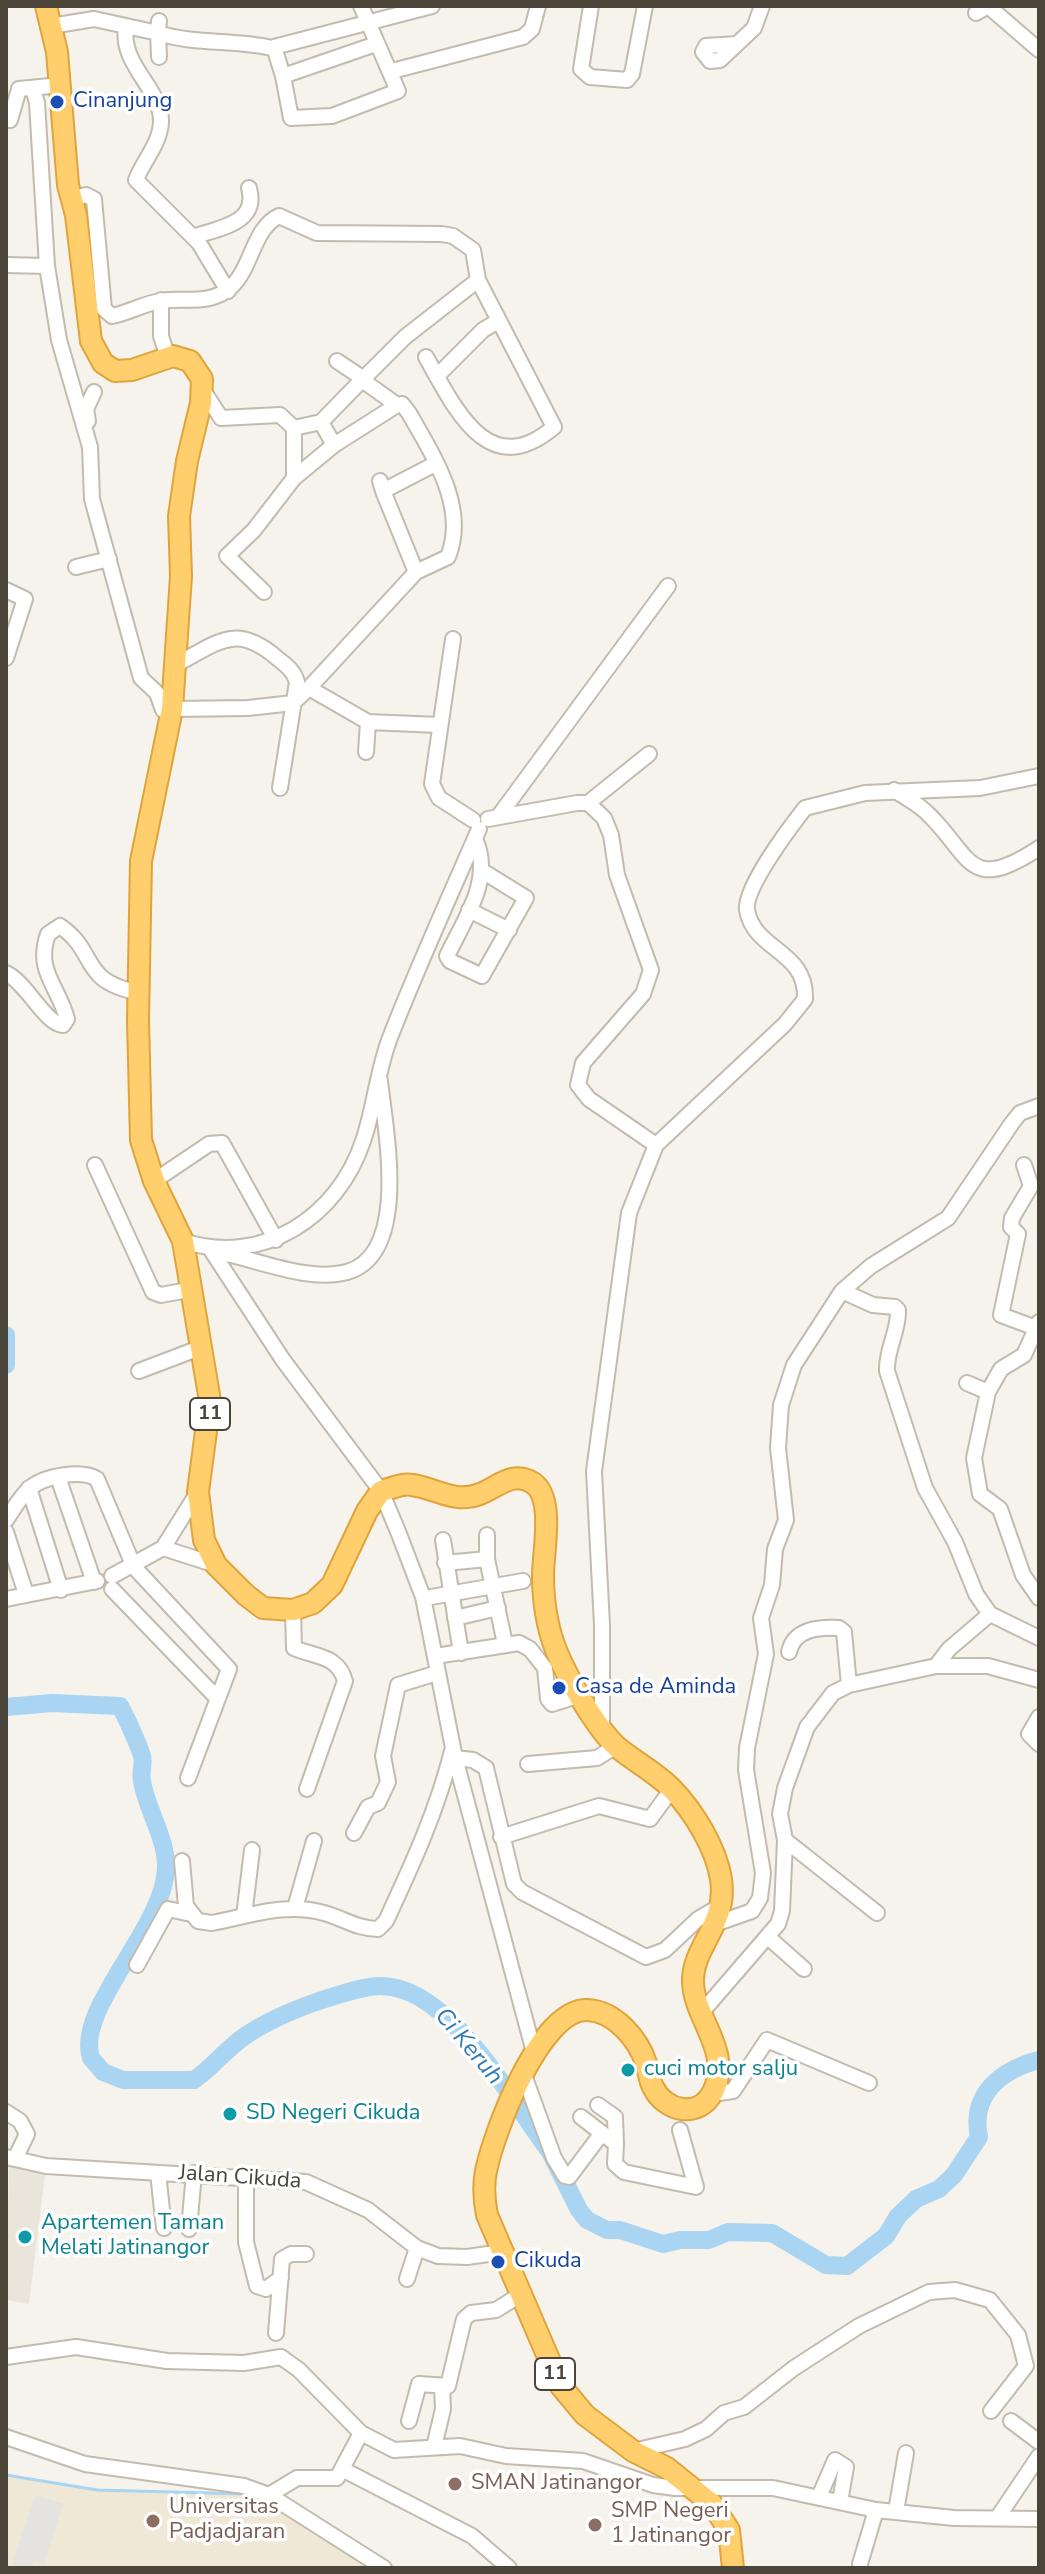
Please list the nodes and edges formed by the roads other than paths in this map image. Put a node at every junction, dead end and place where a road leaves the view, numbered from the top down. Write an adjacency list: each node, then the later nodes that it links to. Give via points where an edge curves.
1 (361, 6): 9 (street)
2 (432, 6): 9 (street)
3 (538, 6): 17 (street, via 532,29 523,37)
4 (591, 6): 5 (street, via 581,69 590,77 627,80)
5 (645, 6)
6 (762, 6): 13 (street, via 754,28)
7 (976, 13): 15 (street, via 988,6)
8 (48, 16): 11 (street, via 94,19); 19 (highway)
9 (368, 22): 12 (street); 14 (street)
10 (159, 27): 11 (street); 14 (street, via 178,39 243,41); 16 (street)
11 (126, 28): 24 (street, via 126,47 161,117 159,135 136,180)
12 (376, 44): 17 (street); 18 (street)
13 (737, 44)
14 (272, 48): 18 (street)
15 (1039, 50)
16 (159, 57)
17 (392, 71): 18 (street, via 399,87 395,96 332,116 296,120 291,118)
18 (283, 76)
19 (61, 85): 20 (street); 23 (highway)
20 (33, 88): 21 (street, via 19,89); 26 (street)
21 (10, 120)
22 (249, 188): 24 (street, via 252,199 246,215)
23 (71, 199): 29 (street, via 94,199 107,314); 32 (highway, via 89,328 103,363 123,372)
24 (193, 237): 28 (street)
25 (6, 265): 26 (street)
26 (47, 266): 42 (street, via 59,340)
27 (478, 280): 28 (street, via 473,250 453,236 317,233 279,216 265,226 245,270); 30 (street); 35 (street, via 405,337)
28 (228, 291): 29 (street, via 191,302)
29 (161, 300): 32 (street, via 161,336)
30 (498, 321): 34 (street); 34 (street, via 554,420 553,428 511,448 486,442 471,429)
31 (426, 357): 34 (street)
32 (168, 358): 36 (highway, via 193,363)
33 (337, 361): 35 (street)
34 (437, 376)
35 (363, 380): 38 (street); 39 (street)
36 (203, 390): 40 (street, via 221,418 280,415); 53 (highway, 11, via 179,516)
37 (94, 392): 42 (street, via 86,409)
38 (397, 405): 41 (street); 43 (street, via 409,413)
39 (321, 422): 40 (street); 41 (street)
40 (294, 428): 44 (street)
41 (334, 445): 44 (street)
42 (90, 447): 45 (street, via 92,499)
43 (435, 464): 47 (street, via 451,497 455,533 448,557); 47 (street, via 381,486)
44 (294, 478): 50 (street, via 260,524 227,556)
45 (109, 559): 46 (street); 56 (street, via 141,678 157,693 163,710)
46 (76, 567)
47 (416, 572): 54 (street)
48 (668, 586): 65 (street)
49 (6, 590): 52 (street, via 25,599)
50 (264, 592)
51 (453, 639): 58 (street)
52 (6, 658)
53 (175, 665): 55 (street, via 218,643 246,637 296,676); 56 (highway, 11)
54 (309, 688): 55 (street); 57 (street)
55 (293, 703): 56 (street); 62 (street)
56 (171, 712): 71 (highway, 11, via 141,861)
57 (368, 722): 58 (street); 59 (street)
58 (439, 725): 65 (street, via 434,792)
59 (366, 752)
60 (649, 754): 64 (street)
61 (1039, 776): 63 (street, via 980,788)
62 (280, 788)
63 (894, 790): 66 (street, via 927,812 963,858 984,870 1003,868); 74 (street, via 805,808 793,823 754,884 747,909 756,931 800,970 805,999)
64 (588, 803): 65 (street); 74 (street, via 604,818 611,835 617,875 651,970 643,994 583,1063 578,1085 589,1099)
65 (483, 825): 67 (street); 72 (street)
66 (1039, 848)
67 (484, 872): 68 (street); 69 (street, via 526,898)
68 (469, 910): 69 (street); 69 (street, via 447,956 450,961 482,976)
69 (509, 930)
70 (6, 973): 71 (street, via 35,998 47,1017 63,1025 67,1019 62,1001 42,966 48,934 60,926 102,980 113,988)
71 (140, 993): 77 (highway, 11, via 139,1122)
72 (379, 1065): 78 (street, via 364,1139 353,1164 317,1211); 80 (street, via 391,1188 384,1231 370,1256 346,1272 315,1274)
73 (1039, 1106): 82 (street, via 1020,1113 948,1218 871,1266)
74 (656, 1145): 127 (street, via 629,1213 598,1432 594,1496)
75 (95, 1165): 81 (street, via 153,1292)
76 (1024, 1165): 83 (street, via 1031,1186 1012,1218 1011,1227 1018,1234 1001,1315)
77 (154, 1181): 78 (street, via 209,1144 222,1143); 79 (highway, 11)
78 (276, 1240): 80 (street)
79 (183, 1241): 80 (street); 81 (highway, 11)
80 (211, 1250): 90 (street, via 283,1360)
81 (193, 1289): 84 (highway, 11)
82 (842, 1291): 113 (street, via 898,1310 887,1353 894,1399 925,1488); 146 (street, via 794,1365 778,1427 786,1520 761,1618 766,1654 746,1770 763,1873 760,1898 752,1911)
83 (1038, 1325): 87 (street, via 1024,1355 1001,1369)
84 (202, 1347): 85 (street); 91 (highway, 11, via 210,1416)
85 (139, 1371)
86 (967, 1383): 87 (street)
87 (988, 1392): 109 (street, via 974,1458 980,1494 1000,1509 1023,1575)
88 (58, 1477): 89 (street); 100 (street, via 97,1479); 102 (street)
89 (29, 1488): 92 (street); 105 (street)
90 (381, 1491): 112 (highway, via 332,1585 313,1603); 121 (street, via 423,1597); 124 (highway, via 411,1484 444,1496 470,1497 515,1478 536,1485 546,1525 543,1574 548,1618 555,1647)
91 (198, 1492): 96 (street); 99 (highway, 11, via 204,1540)
92 (6, 1520)
93 (6, 1532): 107 (street)
94 (487, 1535): 97 (street)
95 (443, 1540): 98 (street)
96 (163, 1548): 99 (street); 100 (street)
97 (487, 1559): 98 (street); 104 (street)
98 (445, 1563): 106 (street)
99 (216, 1565): 112 (highway, 11, via 263,1608)
100 (134, 1567): 103 (street); 125 (street, via 227,1664)
101 (523, 1581): 104 (street)
102 (96, 1582): 103 (street, via 101,1589); 105 (street)
103 (112, 1583): 125 (street)
104 (493, 1585): 106 (street); 111 (street)
105 (61, 1590): 107 (street)
106 (450, 1593): 108 (street); 114 (street)
107 (26, 1594): 110 (street)
108 (431, 1597)
109 (1039, 1598)
110 (6, 1599)
111 (498, 1608): 114 (street); 116 (street)
112 (293, 1610): 133 (street, via 294,1648 331,1659 345,1681)
113 (990, 1614): 115 (street); 120 (street)
114 (455, 1618): 118 (street)
115 (1039, 1638)
116 (505, 1644): 118 (street); 124 (street, via 519,1643 540,1659 552,1704)
117 (789, 1652): 123 (street, via 800,1633 839,1628 844,1632)
118 (461, 1653): 119 (street)
119 (442, 1655)
120 (936, 1666): 122 (street, via 988,1666); 123 (street)
121 (437, 1673): 130 (street); 135 (street, via 398,1685 383,1756 388,1782)
122 (1039, 1680)
123 (849, 1685): 137 (street, via 833,1693 807,1727 785,1788 780,1814)
124 (580, 1695): 127 (highway)
125 (216, 1697): 132 (street)
126 (1039, 1717): 128 (street, via 1029,1734)
127 (602, 1728): 129 (highway)
128 (1039, 1744)
129 (616, 1746): 131 (street, via 597,1758); 134 (highway)
130 (454, 1752): 136 (street, via 485,1767); 142 (street, via 440,1801 378,1929); 151 (street)
131 (528, 1764)
132 (188, 1778)
133 (307, 1789)
134 (672, 1789): 136 (street, via 650,1819 599,1806); 141 (highway, via 710,1845)
135 (354, 1833)
136 (501, 1837): 141 (street, via 514,1884 522,1892 638,1955 653,1957 665,1950)
137 (785, 1840): 143 (street); 147 (street, via 782,1911)
138 (314, 1841): 142 (street)
139 (252, 1850): 145 (street)
140 (182, 1861): 144 (street)
141 (722, 1904): 146 (highway)
142 (295, 1908): 145 (street)
143 (877, 1913)
144 (191, 1914): 145 (street, via 212,1923); 148 (street, via 168,1909)
145 (244, 1916)
146 (715, 1924): 150 (highway, via 693,1975)
147 (769, 1938): 149 (street); 150 (street)
148 (137, 1965)
149 (804, 1969)
150 (702, 2012): 154 (highway, via 718,2058)
151 (535, 2056): 152 (highway, 11); 154 (highway, 11, via 561,2020 589,2010 626,2030 646,2062 652,2086 670,2107 699,2106)
152 (523, 2077): 159 (street, via 565,2176); 168 (highway, 11, via 504,2115 483,2195)
153 (869, 2083): 154 (street, via 767,2040 733,2091)
154 (712, 2094)
155 (598, 2105): 160 (street, via 615,2117)
156 (6, 2112): 161 (street, via 27,2134)
157 (581, 2117): 159 (street)
158 (680, 2130): 160 (street, via 696,2187 624,2172 615,2164)
159 (602, 2133): 160 (street)
160 (616, 2144)
161 (10, 2158): 162 (street, Jalan Cikuda, via 46,2166)
162 (158, 2173): 163 (street, Jalan Cikuda); 165 (street)
163 (194, 2173): 164 (street, Jalan Cikuda); 166 (street)
164 (246, 2180): 167 (street, Jalan Cikuda, via 315,2184 368,2210); 170 (street, via 246,2242 257,2286 266,2289)
165 (164, 2228)
166 (189, 2229)
167 (417, 2248): 168 (street, Jalan Cikuda, via 438,2256); 171 (street)
168 (502, 2252): 172 (highway, 11)
169 (306, 2254): 170 (street, via 282,2259)
170 (281, 2278): 173 (street)
171 (407, 2279)
172 (523, 2293): 176 (street, via 496,2310 464,2319 448,2386); 184 (highway, 11, via 560,2385 585,2415)
173 (276, 2333)
174 (6, 2357): 180 (street, via 76,2347 167,2361 244,2363 281,2357)
175 (1032, 2366): 177 (street); 184 (street, via 1018,2335 990,2300 955,2290 929,2292 859,2326 706,2429)
176 (442, 2386): 178 (street, via 419,2384); 183 (street)
177 (991, 2411)
178 (409, 2421)
179 (1011, 2421): 182 (street)
180 (361, 2433): 183 (street, via 394,2450); 187 (street)
181 (6, 2437): 189 (street, via 79,2463 221,2480)
182 (1039, 2442)
183 (434, 2447): 188 (street, via 583,2461 653,2485)
184 (633, 2451): 188 (highway, 11)
185 (906, 2453): 193 (street)
186 (1039, 2456): 194 (street)
187 (342, 2469): 189 (street, via 334,2479 297,2478); 198 (street, via 472,2536)
188 (697, 2489): 190 (street, via 752,2486); 199 (highway, 11, via 729,2530)
189 (269, 2495): 197 (street)
190 (819, 2497): 191 (street); 191 (street, via 835,2460 846,2467)
191 (840, 2502): 192 (street)
192 (876, 2510): 193 (street); 196 (street)
193 (896, 2511): 194 (street)
194 (998, 2517): 195 (street)
195 (1039, 2519)
196 (860, 2564)
197 (384, 2568)
198 (509, 2568)
199 (733, 2568)

